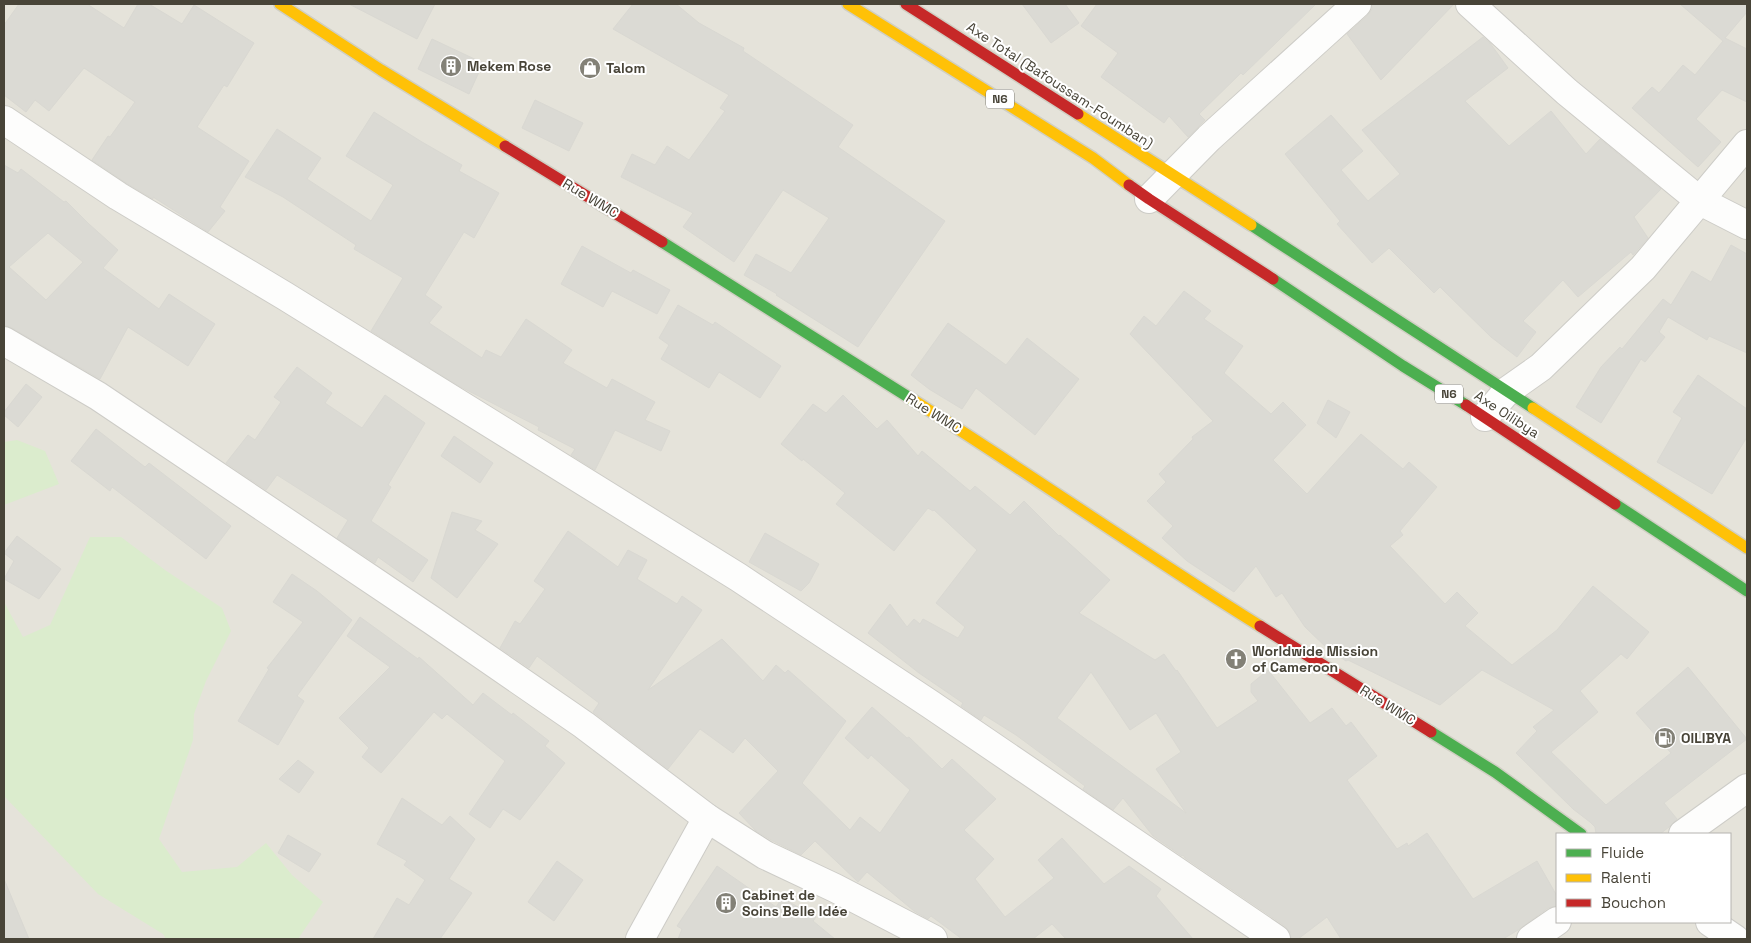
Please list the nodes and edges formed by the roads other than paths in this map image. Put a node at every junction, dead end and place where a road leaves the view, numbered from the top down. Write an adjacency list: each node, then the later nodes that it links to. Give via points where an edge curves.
1 (280, 4): 19 (main road, Rue WMC, via 973,438 1206,592 1495,772)
2 (848, 4): 9 (main road, N6, via 1093,158)
3 (906, 4): 8 (main road, Axe Total (Bafoussam-Foumban) / N6)
4 (1357, 4): 8 (street, via 1209,138)
5 (1470, 4): 10 (street, via 1567,92)
6 (4, 120): 25 (street, via 118,196 738,577)
7 (1747, 144): 10 (street)
8 (1173, 175): 9 (street); 13 (main road, Axe Oilibya / N6)
9 (1149, 199): 14 (main road, Axe Oilibya / N6)
10 (1700, 201): 11 (street); 13 (street, via 1643,268 1541,367)
11 (1747, 225)
12 (4, 341): 18 (street, via 98,396 434,621 584,725)
13 (1507, 391): 14 (street); 15 (main road, Axe Oilibya / N6)
14 (1485, 417): 16 (main road, Axe Oilibya / N6, via 1722,569)
15 (1741, 547)
16 (1747, 591)
17 (1747, 788): 20 (street)
18 (707, 818): 23 (street); 24 (street, via 764,855)
19 (1579, 833)
20 (1684, 833)
21 (1556, 922): 26 (street)
22 (1711, 923): 27 (street)
23 (640, 939)
24 (933, 939)
25 (1276, 939)
26 (1531, 939)
27 (1735, 939)

